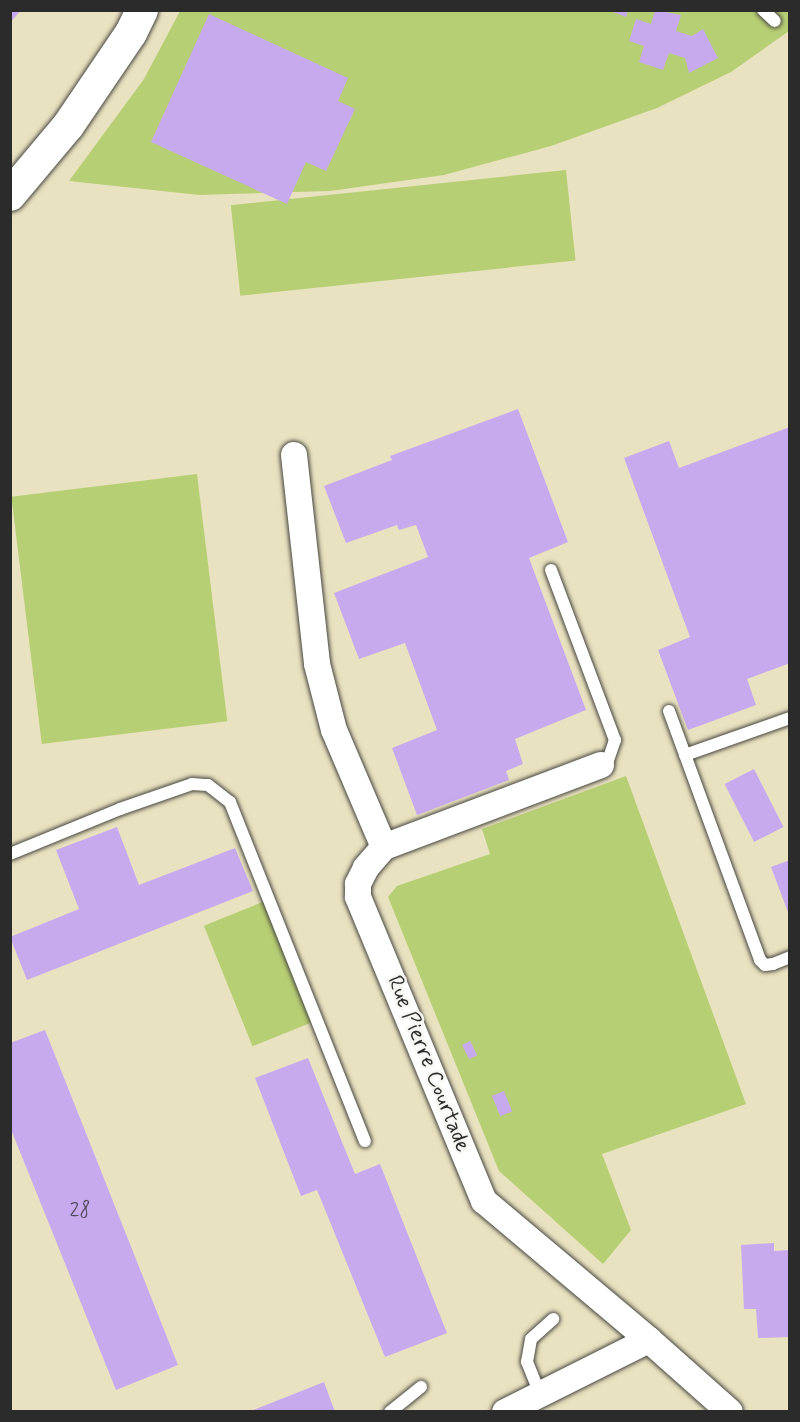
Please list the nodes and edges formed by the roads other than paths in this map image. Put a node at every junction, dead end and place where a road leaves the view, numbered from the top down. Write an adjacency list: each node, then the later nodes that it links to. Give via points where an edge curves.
1 (142, 10): 4 (street, via 131,33 68,126)
2 (763, 10): 3 (lane)
3 (775, 21)
4 (10, 195)
5 (294, 455): 11 (street, via 317,663 334,730)
6 (550, 570): 10 (lane, via 615,740 608,760)
7 (669, 711): 9 (lane)
8 (789, 718): 9 (lane)
9 (686, 755): 13 (lane, via 760,960 765,965)
10 (601, 765): 11 (street, Rue Pierre Courtade)
11 (384, 847): 16 (street, Rue Pierre Courtade, via 366,868 358,884 358,897 484,1201)
12 (10, 854): 14 (lane, via 192,784 208,785 225,798 235,812 288,942)
13 (789, 957)
14 (365, 1142)
15 (553, 1319): 18 (lane, via 531,1339 527,1362)
16 (649, 1340): 18 (street); 21 (street, Rue Pierre Courtade)
17 (421, 1387): 19 (lane)
18 (540, 1394): 20 (street)
19 (390, 1412)
20 (505, 1412)
21 (730, 1412)

